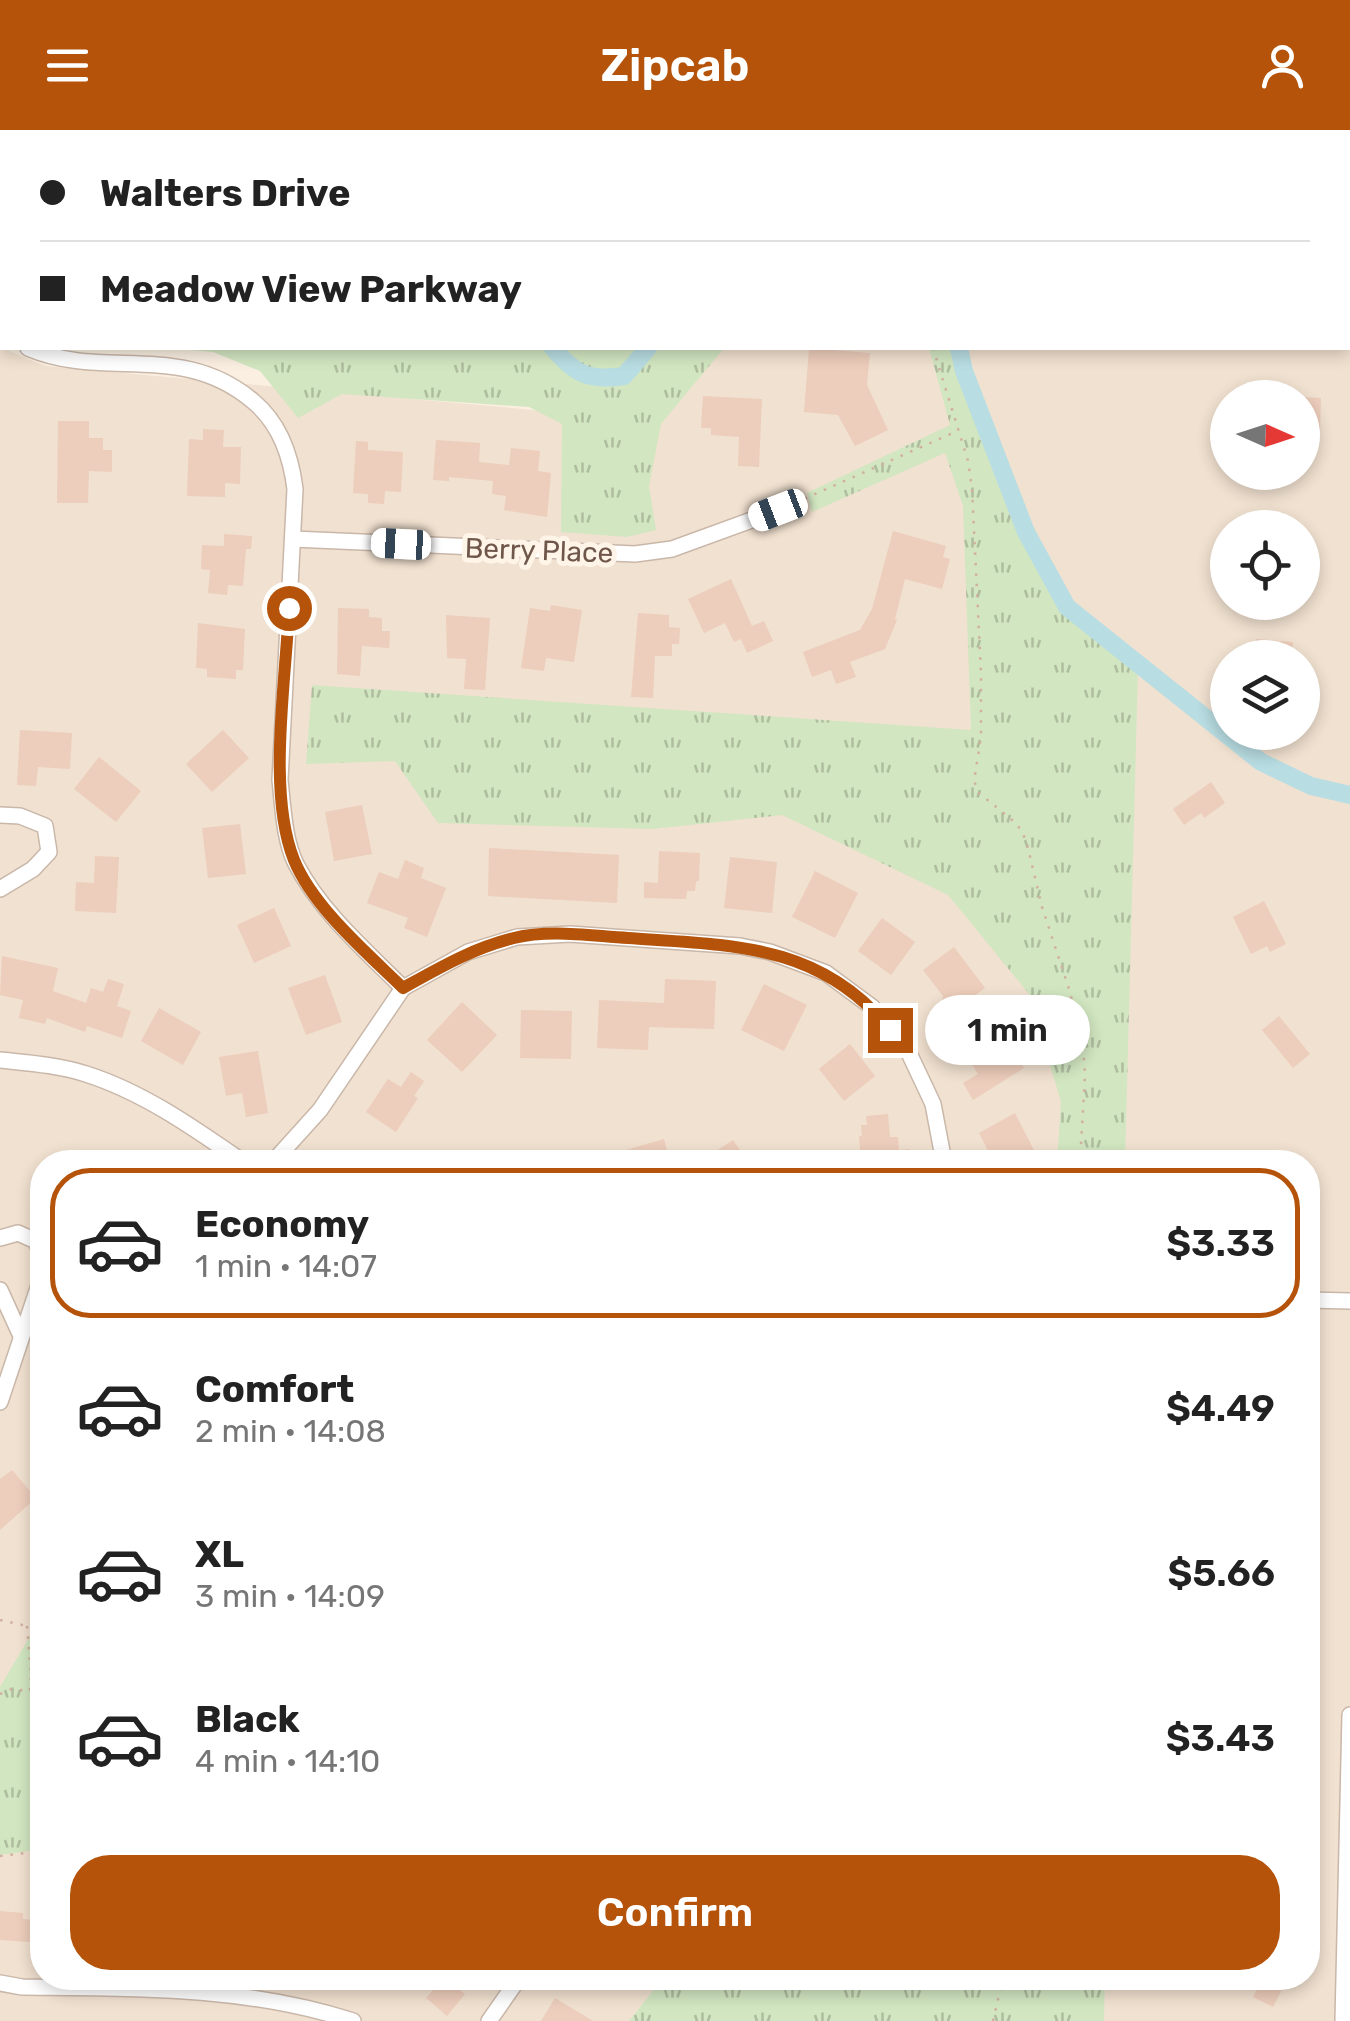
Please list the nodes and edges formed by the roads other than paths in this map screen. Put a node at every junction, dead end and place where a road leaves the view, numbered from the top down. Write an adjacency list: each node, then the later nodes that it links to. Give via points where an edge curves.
1 (34, 350): 3 (street, via 57,358 182,366 238,388 263,410 292,461)
2 (778, 510): 3 (street, Berry Place, via 672,550 635,554)
3 (293, 539): 6 (street, via 280,780 284,822 295,862 326,909)
4 (0, 815): 5 (street, via 45,826 49,852)
5 (0, 890)
6 (403, 988): 9 (street, via 320,1110); 10 (street, via 468,952 517,937 570,934 770,952 826,973 872,1007 909,1054 933,1104)
7 (0, 1060): 8 (street, via 84,1074 189,1124)
8 (226, 1150)
9 (283, 1150)
10 (942, 1150)
11 (0, 1238): 12 (street, via 18,1232)
12 (30, 1238)
13 (0, 1290): 17 (street)
14 (1320, 1300): 15 (street)
15 (1350, 1301)
16 (30, 1310): 17 (street)
17 (21, 1336): 18 (street)
18 (0, 1402)
19 (1350, 1716): 26 (street)
20 (0, 1983): 21 (street)
21 (30, 1987)
22 (185, 1990): 24 (street, via 256,1998)
23 (510, 1990): 25 (street)
24 (353, 2021)
25 (488, 2021)
26 (1343, 2021)

